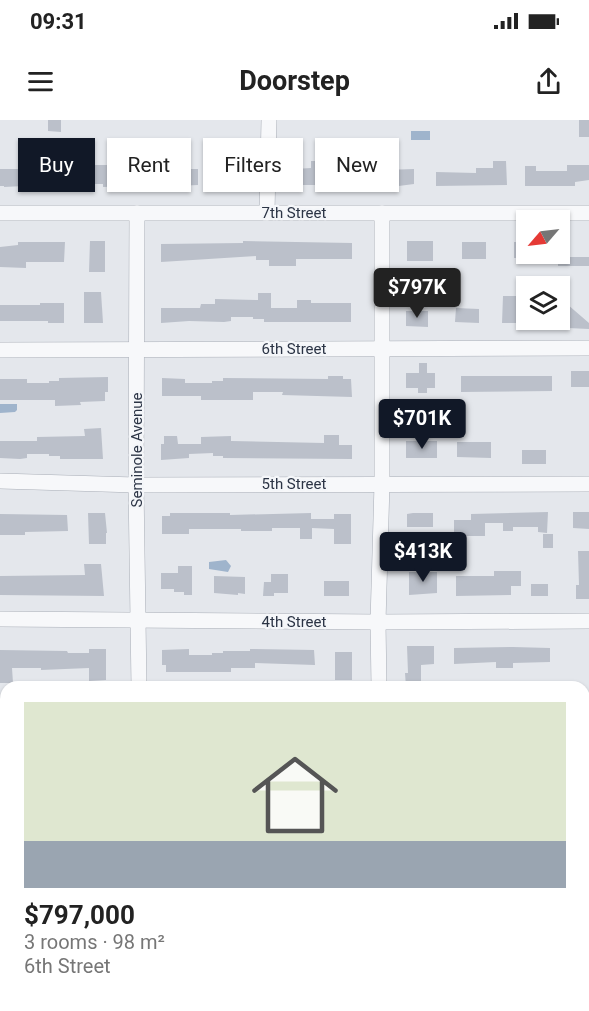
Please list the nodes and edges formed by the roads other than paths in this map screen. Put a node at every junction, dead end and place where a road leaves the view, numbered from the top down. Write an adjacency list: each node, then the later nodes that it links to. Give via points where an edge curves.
1 (269, 120): 4 (street)
2 (0, 213): 3 (street, 7th Street)
3 (137, 213): 4 (street, 7th Street); 7 (street, Seminole Avenue)
4 (267, 213): 5 (street, 7th Street)
5 (382, 213): 6 (street, 7th Street); 9 (street)
6 (589, 213)
7 (136, 348): 9 (street, 6th Street); 10 (street, 6th Street); 14 (street, Seminole Avenue)
8 (589, 348): 9 (street, 6th Street)
9 (381, 349): 12 (street)
10 (0, 350)
11 (0, 481): 14 (street, 5th Street)
12 (382, 484): 13 (street, 5th Street); 14 (street, 5th Street); 18 (street)
13 (589, 484)
14 (136, 485): 16 (street, Seminole Avenue)
15 (0, 619): 16 (street, 4th Street)
16 (140, 621): 18 (street, 4th Street); 19 (street, Seminole Avenue)
17 (589, 621): 18 (street, 4th Street)
18 (378, 622): 20 (street)
19 (139, 681)
20 (379, 681)

